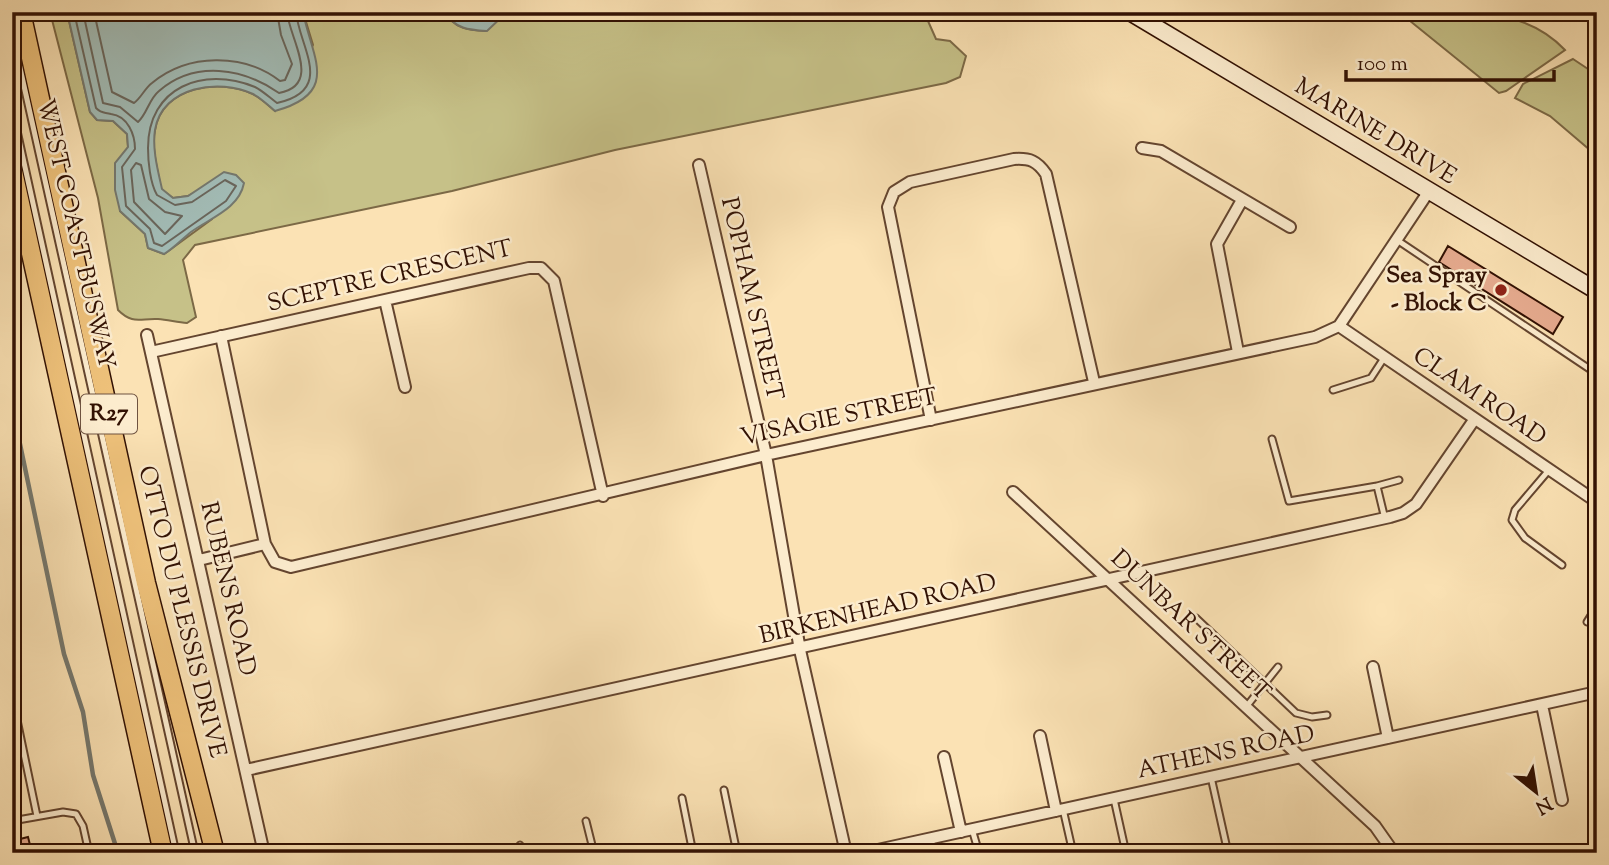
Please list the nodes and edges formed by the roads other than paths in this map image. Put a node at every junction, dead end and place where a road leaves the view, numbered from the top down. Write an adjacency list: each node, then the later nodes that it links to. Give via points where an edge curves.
1 (21, 12): 72 (main road, OTTO DU PLESSIS DRIVE / R27, via 146,583)
2 (1130, 12): 8 (main road, MARINE DRIVE)
3 (12, 32): 71 (lane, WEST COAST BUSWAY)
4 (12, 108): 70 (lane, WEST COAST BUSWAY)
5 (1142, 148): 9 (street, via 1161,151)
6 (699, 165): 27 (street, POPHAM STREET)
7 (12, 167): 69 (main road, R27)
8 (1429, 191): 11 (street); 12 (main road, MARINE DRIVE)
9 (1242, 200): 10 (street); 18 (street, via 1217,244)
10 (1290, 227)
11 (1397, 240): 14 (street); 20 (lane)
12 (1597, 291)
13 (385, 300): 16 (street, SCEPTRE CRESCENT); 22 (street); 32 (street, SCEPTRE CRESCENT, via 530,268 547,272 554,282)
14 (1339, 326): 18 (street, VISAGIE STREET, via 1315,337); 19 (street, CLAM ROAD)
15 (147, 335): 17 (street, RUBENS ROAD)
16 (221, 336): 17 (street, SCEPTRE CRESCENT); 35 (street)
17 (151, 352): 36 (street, RUBENS ROAD)
18 (1238, 352): 21 (street, VISAGIE STREET)
19 (1384, 358): 23 (lane, via 1371,378); 25 (street, CLAM ROAD)
20 (1597, 374)
21 (1094, 382): 24 (street, VISAGIE STREET); 24 (street, via 1046,174 1039,164 1014,159 910,182 894,191 888,207)
22 (405, 387)
23 (1334, 390)
24 (932, 420): 27 (street, VISAGIE STREET)
25 (1474, 421): 28 (street, CLAM ROAD); 34 (street, BIRKENHEAD ROAD, via 1416,504)
26 (1272, 439): 30 (lane, via 1289,501)
27 (766, 455): 32 (street, VISAGIE STREET); 42 (street, POPHAM STREET)
28 (1549, 470): 33 (street, CLAM ROAD); 37 (lane, via 1515,510 1512,520 1525,538)
29 (1399, 480): 30 (lane)
30 (1377, 485): 34 (lane)
31 (1013, 492): 38 (street, DUNBAR STREET)
32 (603, 496): 35 (street, VISAGIE STREET, via 291,567 275,562)
33 (1597, 502)
34 (1385, 519): 38 (street, BIRKENHEAD ROAD)
35 (265, 544): 36 (street)
36 (199, 560): 55 (street, RUBENS ROAD)
37 (1562, 565)
38 (1109, 580): 42 (street, BIRKENHEAD ROAD); 49 (street, DUNBAR STREET)
39 (1597, 606): 41 (lane)
40 (1196, 618): 45 (lane)
41 (1587, 622)
42 (800, 650): 55 (street, BIRKENHEAD ROAD); 78 (street, POPHAM STREET)
43 (1278, 667): 45 (lane)
44 (1373, 667): 52 (street)
45 (1266, 685): 49 (lane); 50 (lane, via 1302,715)
46 (1597, 692): 48 (street, ATHENS ROAD)
47 (12, 696): 62 (lane)
48 (1542, 705): 52 (street, ATHENS ROAD); 60 (street)
49 (1246, 708): 54 (street, DUNBAR STREET)
50 (1327, 715)
51 (1040, 736): 61 (street)
52 (1388, 738): 54 (street, ATHENS ROAD)
53 (944, 757): 65 (street)
54 (1300, 758): 56 (street, ATHENS ROAD); 87 (street, DUNBAR STREET, via 1375,827)
55 (246, 770): 73 (street, RUBENS ROAD)
56 (1211, 778): 59 (street, ATHENS ROAD); 86 (lane)
57 (724, 790): 77 (lane)
58 (682, 798): 76 (lane)
59 (1114, 799): 61 (street, ATHENS ROAD); 85 (lane)
60 (1562, 800)
61 (1060, 810): 65 (street, ATHENS ROAD); 84 (lane)
62 (37, 816): 63 (lane); 68 (lane, via 76,814)
63 (12, 821)
64 (586, 821): 75 (lane)
65 (967, 830): 66 (street, ATHENS ROAD); 81 (lane)
66 (931, 838): 79 (street, ATHENS ROAD); 80 (lane)
67 (520, 845): 74 (lane)
68 (89, 853)
69 (163, 853)
70 (176, 853)
71 (195, 853)
72 (215, 853)
73 (264, 853)
74 (522, 853)
75 (594, 853)
76 (694, 853)
77 (737, 853)
78 (846, 853)
79 (864, 853)
80 (934, 853)
81 (979, 853)
82 (999, 853): 83 (lane)
83 (1011, 853)
84 (1073, 853)
85 (1126, 853)
86 (1228, 853)
87 (1394, 853)

